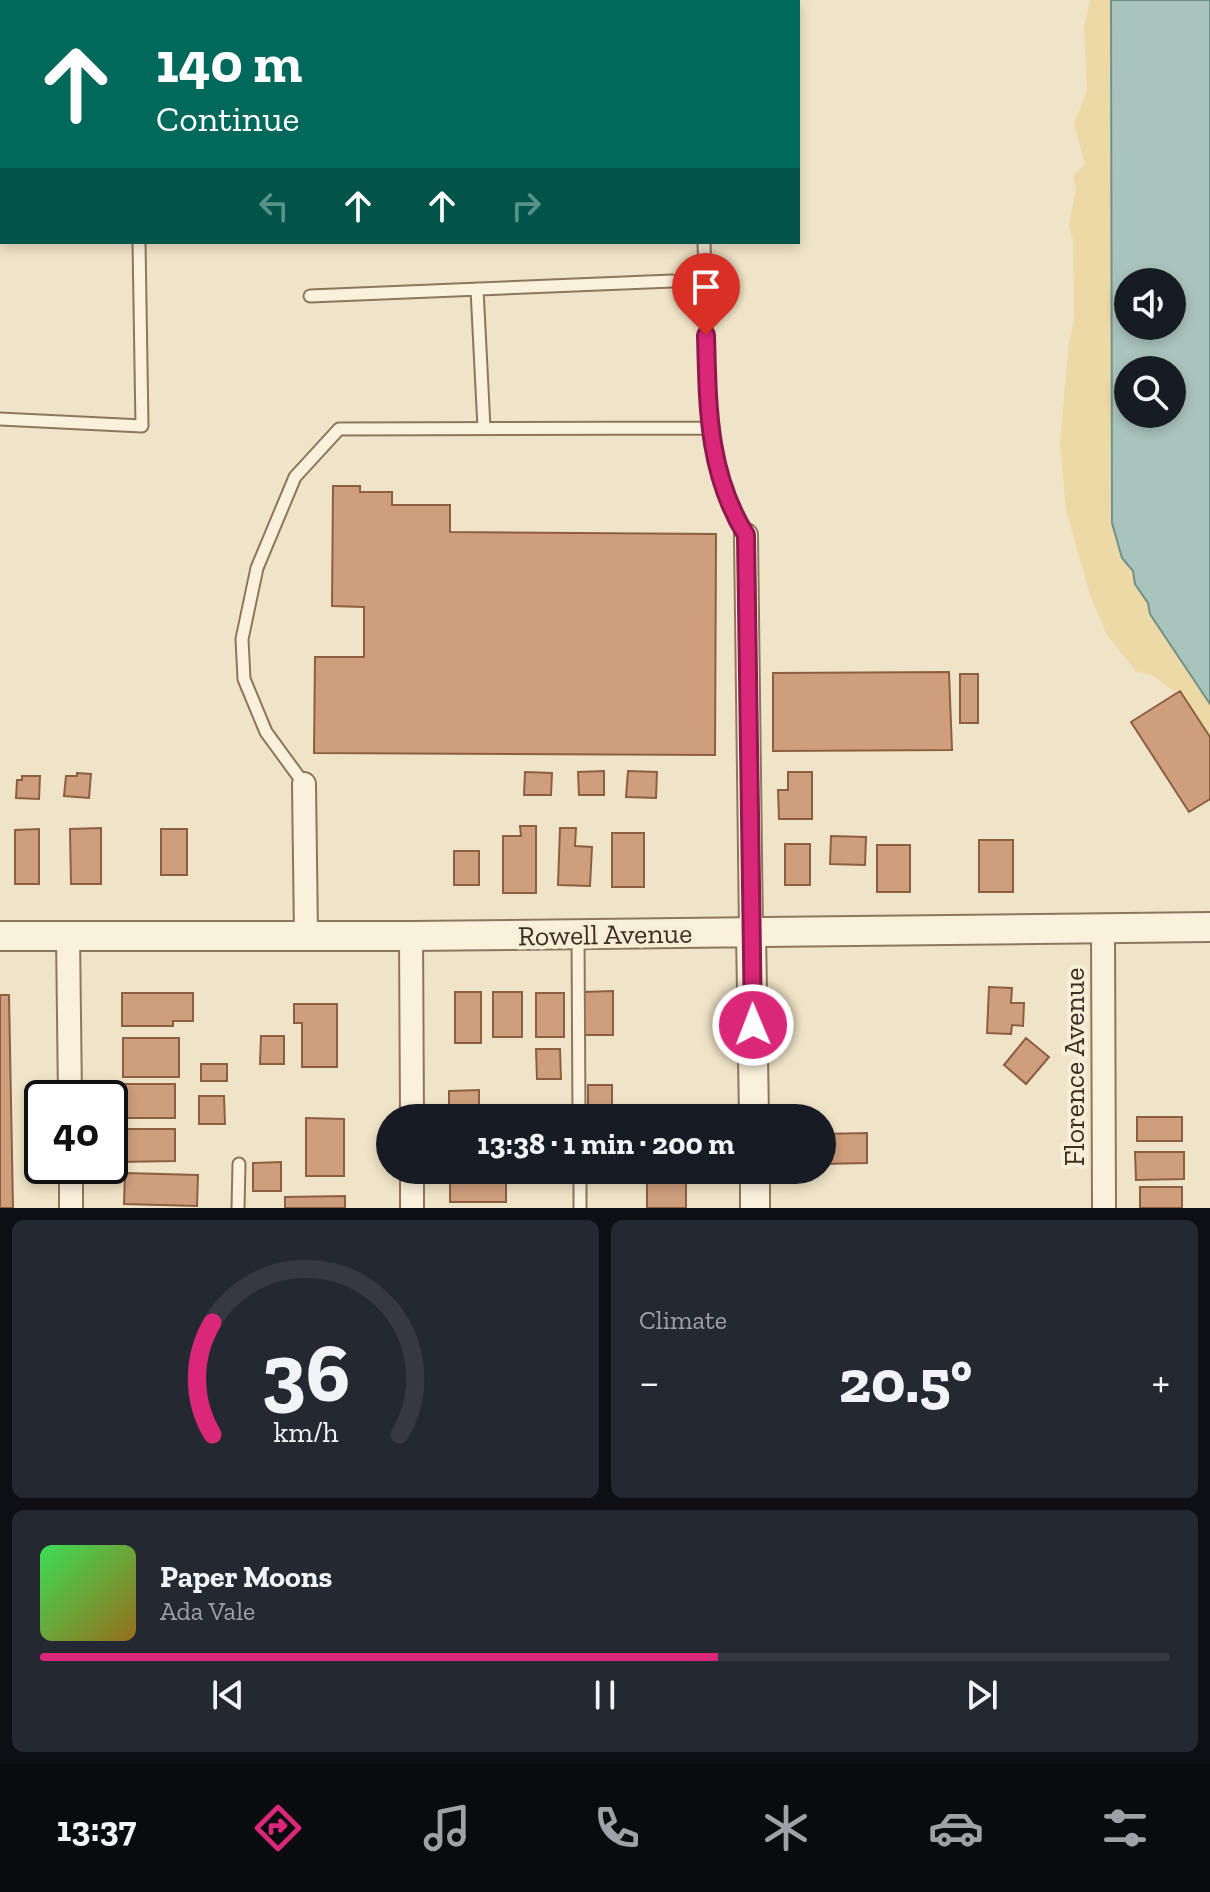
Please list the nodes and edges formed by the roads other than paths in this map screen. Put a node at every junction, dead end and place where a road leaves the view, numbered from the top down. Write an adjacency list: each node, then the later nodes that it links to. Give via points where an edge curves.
1 (139, 244): 6 (lane, via 142,426)
2 (704, 244): 8 (lane)
3 (672, 281): 4 (lane)
4 (477, 289): 5 (lane); 7 (lane)
5 (310, 296)
6 (0, 419)
7 (484, 428): 8 (lane); 10 (lane, via 339,429 295,477 257,568 242,639 244,679 266,732)
8 (709, 428): 9 (lane, via 730,509)
9 (746, 535): 13 (street)
10 (304, 784): 16 (street)
11 (1103, 926): 12 (street, Rowell Avenue); 13 (street, Rowell Avenue); 33 (street, Florence Avenue)
12 (1210, 927)
13 (751, 932): 14 (street, Rowell Avenue); 22 (street)
14 (578, 934): 18 (street, Rowell Avenue); 21 (lane)
15 (68, 935): 16 (street, Rowell Avenue); 17 (street, Rowell Avenue); 19 (street)
16 (306, 935): 18 (street, Rowell Avenue)
17 (0, 936)
18 (411, 936): 20 (street)
19 (70, 1080)
20 (412, 1104)
21 (579, 1104)
22 (754, 1104)
23 (239, 1164): 29 (lane)
24 (71, 1184): 28 (street)
25 (412, 1184): 30 (street)
26 (580, 1184): 31 (lane)
27 (755, 1184): 32 (street)
28 (71, 1208)
29 (238, 1208)
30 (412, 1208)
31 (580, 1208)
32 (755, 1208)
33 (1104, 1208)

